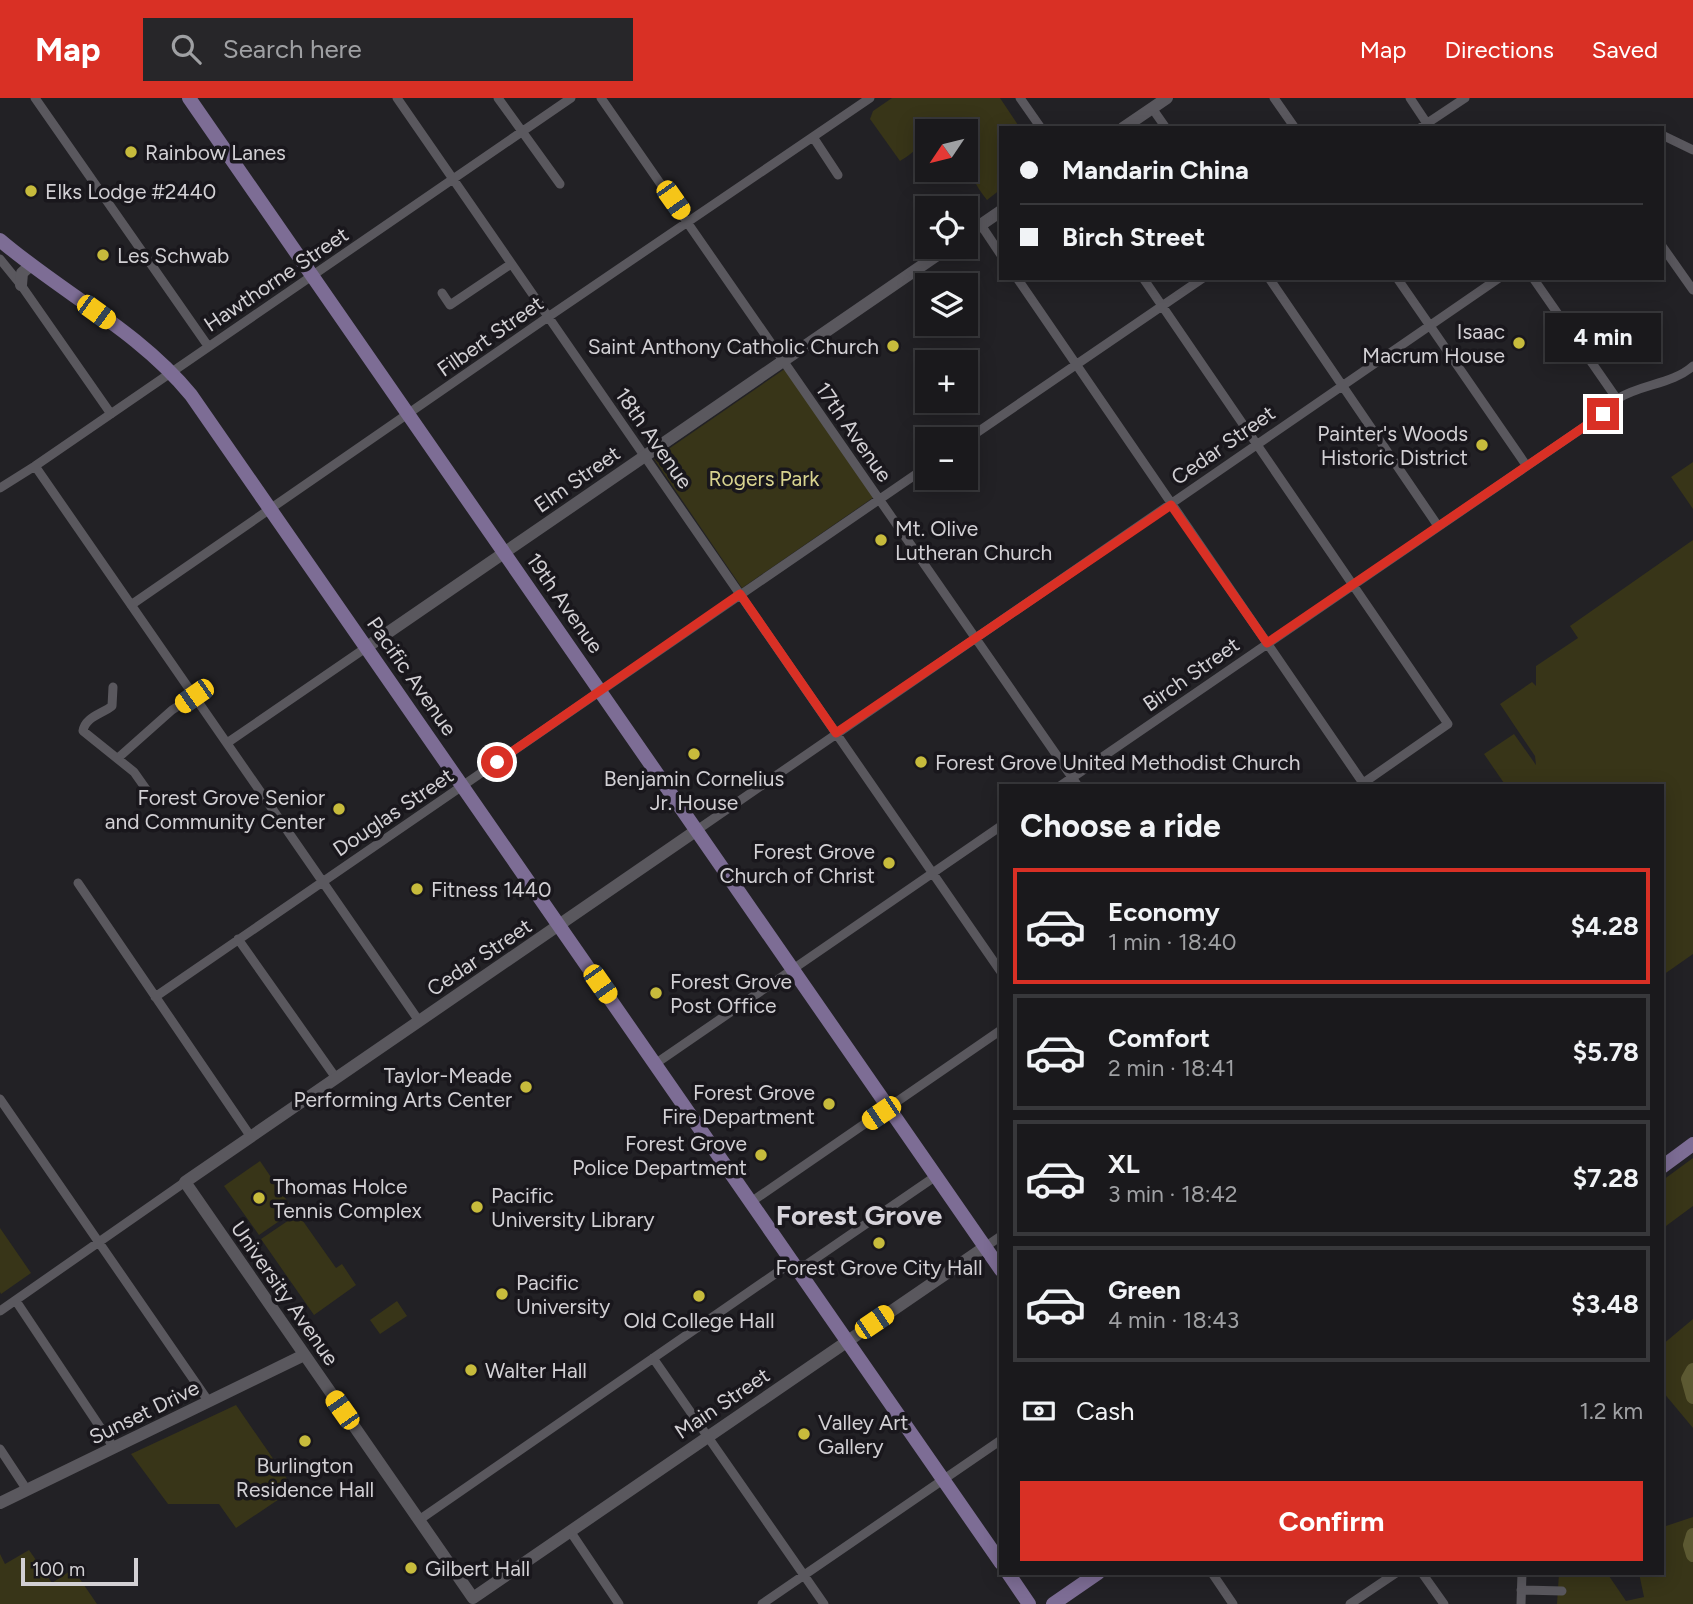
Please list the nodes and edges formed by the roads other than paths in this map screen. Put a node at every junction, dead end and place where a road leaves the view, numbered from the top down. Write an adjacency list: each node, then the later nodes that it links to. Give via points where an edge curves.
1 (35, 98): 51 (street)
2 (189, 98): 37 (main road, 19th Avenue)
3 (397, 98): 24 (street, 18th Avenue)
4 (498, 98): 19 (street)
5 (571, 98): 19 (street, Hawthorne Street)
6 (601, 98): 27 (street, 17th Avenue)
7 (870, 98): 21 (street, Filbert Street)
8 (1020, 98): 14 (street)
9 (1167, 98): 13 (street)
10 (1274, 98): 17 (street)
11 (1410, 98): 18 (street)
12 (1465, 98): 18 (street)
13 (1152, 108): 15 (street); 16 (street)
14 (1040, 126)
15 (1126, 126)
16 (1165, 126)
17 (1294, 126)
18 (1426, 126)
19 (522, 132): 24 (street, Hawthorne Street); 25 (street)
20 (1664, 136): 22 (street)
21 (813, 137): 23 (street); 27 (street, Filbert Street)
22 (1693, 150)
23 (838, 175)
24 (453, 179): 35 (street, 18th Avenue); 37 (street, Hawthorne Street)
25 (560, 184)
26 (999, 212): 28 (street)
27 (688, 221): 49 (street, Filbert Street); 52 (street, 17th Avenue)
28 (981, 225): 29 (street); 32 (street)
29 (978, 227)
30 (0, 240): 36 (main road, Pacific Avenue)
31 (1664, 249): 46 (street)
32 (999, 252)
33 (0, 259): 45 (street)
34 (932, 259): 52 (street, Elm Street)
35 (511, 264): 47 (street, via 450,305); 49 (street, 18th Avenue)
36 (31, 265): 45 (street, via 22,273); 55 (main road, Pacific Avenue)
37 (312, 275): 51 (street, Hawthorne Street); 59 (main road, 19th Avenue)
38 (1018, 280): 53 (street)
39 (1144, 280): 48 (street)
40 (1200, 280): 48 (street)
41 (1270, 280): 56 (street)
42 (1398, 280): 50 (street)
43 (1496, 280): 50 (street, Cedar Street)
44 (1534, 280): 57 (street)
45 (22, 285): 58 (street)
46 (1693, 290)
47 (442, 293)
48 (1163, 307): 53 (street); 61 (street)
49 (548, 317): 59 (street, Filbert Street); 62 (street, 18th Avenue)
50 (1430, 327): 56 (street, Cedar Street); 63 (street)
51 (208, 346): 55 (street, Hawthorne Street)
52 (784, 361): 62 (street, Elm Street); 67 (street, 17th Avenue)
53 (1076, 365): 60 (street); 68 (street)
54 (1693, 366): 57 (street, Birch Street)
55 (171, 372): 58 (street, Hawthorne Street); 69 (main road, Pacific Avenue)
56 (1342, 387): 61 (street, Cedar Street); 70 (street)
57 (1617, 399): 63 (street, Birch Street, via 1603,414)
58 (111, 414): 64 (street, Hawthorne Street)
59 (409, 415): 69 (street, Filbert Street); 71 (main road, 19th Avenue)
60 (978, 432)
61 (1257, 445): 68 (street, Cedar Street); 72 (street)
62 (645, 456): 71 (street, Elm Street); 73 (street, 18th Avenue)
63 (1526, 465): 70 (street, Birch Street)
64 (34, 466): 66 (street, Hawthorne Street); 74 (street)
65 (915, 475): 67 (street, Douglas Street)
66 (0, 488)
67 (879, 499): 73 (street, Douglas Street); 75 (street, 17th Avenue)
68 (1171, 505): 75 (street, Cedar Street); 76 (street)
69 (270, 508): 74 (street, Filbert Street); 77 (main road, Pacific Avenue)
70 (1438, 526): 72 (street, Birch Street)
71 (505, 553): 77 (street, Elm Street); 79 (main road, 19th Avenue)
72 (1353, 584): 76 (street, Birch Street); 86 (street, via 1448,724)
73 (740, 594): 79 (street, Douglas Street); 81 (street, 18th Avenue)
74 (131, 605): 80 (street)
75 (976, 638): 81 (street, Cedar Street); 84 (street, 17th Avenue)
76 (1267, 643): 84 (street, Birch Street); 85 (street)
77 (367, 647): 82 (street, Elm Street); 87 (main road, Pacific Avenue)
78 (113, 687): 83 (street, via 112,706 83,728 88,737)
79 (600, 691): 87 (street, Douglas Street); 90 (main road, 19th Avenue)
80 (194, 696): 82 (street); 83 (street)
81 (836, 733): 90 (street, Cedar Street); 91 (street, 18th Avenue)
82 (227, 743): 92 (street)
83 (118, 758): 88 (street)
84 (1075, 782)
85 (1361, 784)
86 (1363, 784)
87 (463, 786): 92 (street, Douglas Street); 94 (main road, Pacific Avenue)
88 (146, 789)
89 (999, 827): 91 (street)
90 (697, 830): 94 (street, Cedar Street); 96 (main road, 19th Avenue)
91 (933, 873): 96 (street); 97 (street, 18th Avenue)
92 (322, 881): 95 (street, Douglas Street); 99 (street)
93 (78, 883): 98 (street)
94 (559, 925): 99 (street, Cedar Street); 101 (main road, Pacific Avenue)
95 (238, 939): 98 (street, Douglas Street); 102 (street)
96 (793, 969): 101 (street); 104 (main road, 19th Avenue)
97 (999, 969)
98 (155, 997): 105 (street)
99 (419, 1021): 102 (street, Cedar Street)
100 (999, 1032): 104 (street)
101 (655, 1064): 110 (main road, Pacific Avenue)
102 (336, 1078): 105 (street, Cedar Street)
103 (0, 1099): 112 (street)
104 (889, 1107): 108 (main road, 19th Avenue); 110 (street)
105 (251, 1137): 109 (street, Cedar Street)
106 (1693, 1144): 107 (main road)
107 (1664, 1166)
108 (936, 1177): 113 (main road, 19th Avenue); 114 (street, via 806,1265)
109 (185, 1182): 112 (street, Cedar Street); 119 (street, University Avenue)
110 (751, 1202): 114 (main road, Pacific Avenue)
111 (999, 1237): 113 (street, Main Street)
112 (99, 1243): 116 (street, Cedar Street); 121 (street)
113 (985, 1247): 115 (main road, 19th Avenue); 118 (street, Main Street)
114 (795, 1265): 118 (main road, Pacific Avenue); 120 (street, via 788,1265)
115 (999, 1267)
116 (16, 1301): 117 (street, Cedar Street); 124 (street)
117 (0, 1311)
118 (847, 1340): 122 (street, Main Street); 126 (main road, Pacific Avenue)
119 (304, 1355): 121 (street, Sunset Drive); 129 (street, University Avenue)
120 (653, 1358): 122 (street); 129 (street)
121 (209, 1402): 124 (street, Sunset Drive)
122 (708, 1436): 130 (street, Main Street); 132 (street)
123 (999, 1441): 126 (street)
124 (114, 1448): 127 (street, Sunset Drive)
125 (0, 1449): 127 (street)
126 (943, 1480): 131 (main road, Pacific Avenue); 132 (street)
127 (27, 1490): 128 (street, Sunset Drive)
128 (0, 1503)
129 (419, 1520): 142 (street, University Avenue)
130 (570, 1531): 142 (street, Main Street); 143 (street)
131 (999, 1560)
132 (804, 1575): 144 (street); 145 (street)
133 (1009, 1575): 146 (main road)
134 (1096, 1575): 141 (main road)
135 (1213, 1575): 148 (street)
136 (1393, 1575): 149 (street)
137 (1423, 1575): 150 (street)
138 (1522, 1575): 139 (street)
139 (1521, 1590): 140 (street); 151 (street)
140 (1562, 1591)
141 (1066, 1599): 147 (main road)
142 (469, 1601)
143 (619, 1604)
144 (762, 1604)
145 (824, 1604)
146 (1029, 1604)
147 (1053, 1604)
148 (1233, 1604)
149 (1350, 1604)
150 (1444, 1604)
151 (1521, 1604)

